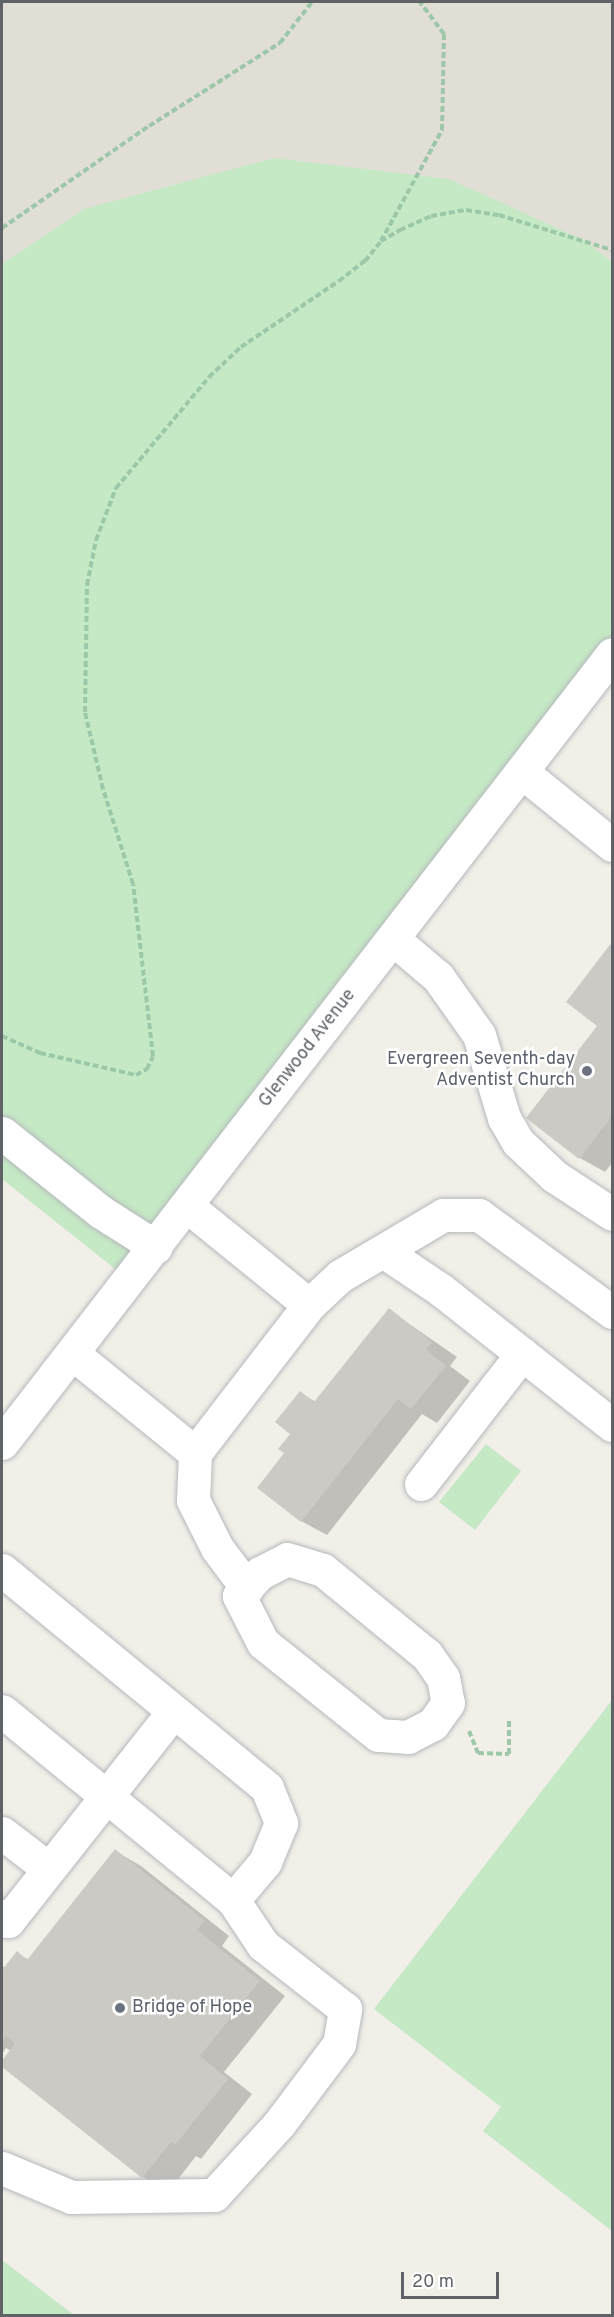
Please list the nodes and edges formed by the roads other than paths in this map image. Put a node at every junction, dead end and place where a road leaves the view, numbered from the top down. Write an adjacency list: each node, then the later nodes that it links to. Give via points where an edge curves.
1 (612, 654): 2 (street, Glenwood Avenue)
2 (522, 772): 3 (street); 4 (street, Glenwood Avenue)
3 (612, 845)
4 (393, 939): 6 (street, Glenwood Avenue); 7 (street, via 438,977 479,1035 504,1118 518,1142 555,1176)
5 (2, 1133): 8 (street, via 101,1212)
6 (187, 1206): 8 (street, Glenwood Avenue); 10 (street)
7 (612, 1215)
8 (156, 1247): 12 (street, Glenwood Avenue)
9 (383, 1251): 10 (street, via 340,1276); 11 (street, via 443,1215 479,1215); 13 (street, via 441,1290)
10 (309, 1305): 16 (street)
11 (612, 1312)
12 (72, 1353): 15 (street, Glenwood Avenue); 16 (street)
13 (522, 1354): 14 (street); 17 (street)
14 (612, 1425)
15 (2, 1443)
16 (195, 1453): 19 (street, via 193,1500 217,1548)
17 (421, 1484)
18 (2, 1570): 21 (street)
19 (246, 1588): 19 (street, via 239,1596 263,1643 378,1735 408,1737 434,1724 448,1703 443,1678 427,1655 322,1569 287,1559 260,1573)
20 (2, 1711): 22 (street)
21 (172, 1713): 22 (street); 25 (street, via 267,1788 281,1823 265,1862)
22 (107, 1795): 24 (street); 25 (street)
23 (2, 1833): 24 (street)
24 (49, 1869): 26 (street, via 8,1921)
25 (233, 1900): 27 (street, via 263,1945 345,2009 339,2044 279,2124 214,2195 71,2197)
26 (2, 1916)
27 (2, 2168)

